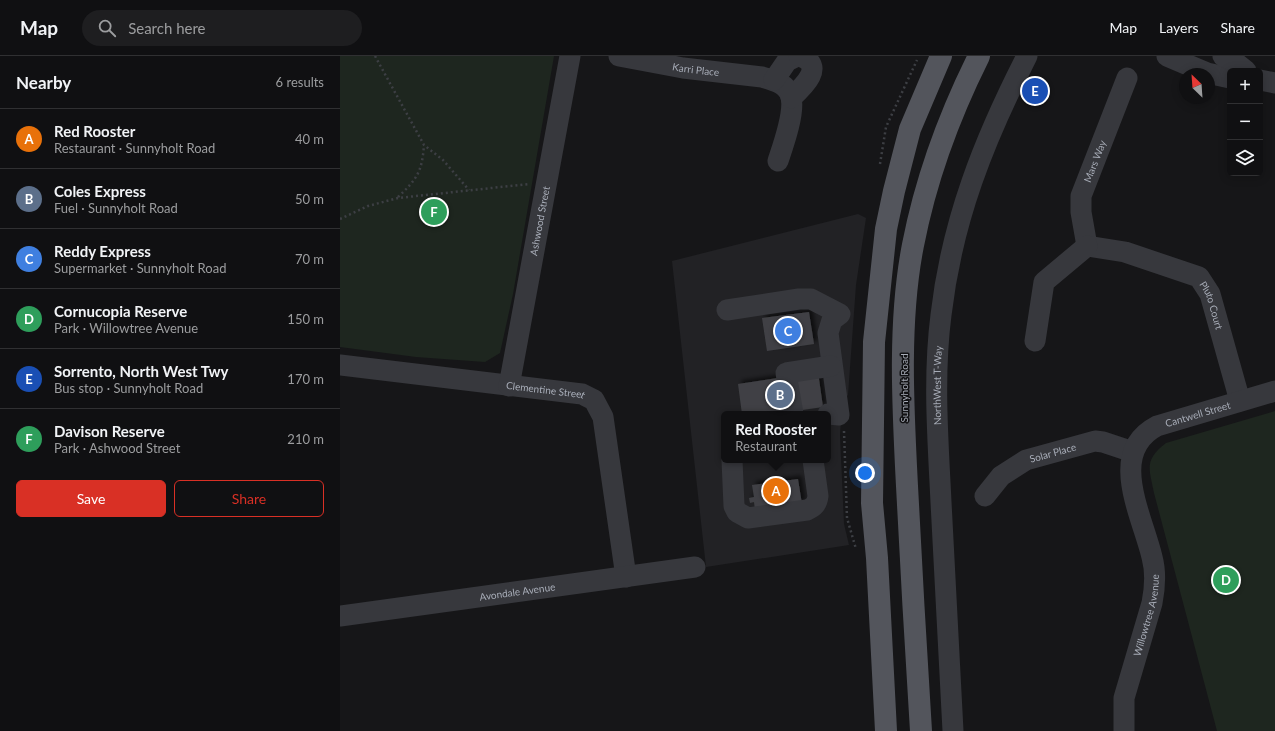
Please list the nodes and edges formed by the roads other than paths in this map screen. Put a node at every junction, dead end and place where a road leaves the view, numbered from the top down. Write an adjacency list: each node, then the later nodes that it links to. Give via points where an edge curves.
1 (570, 56): 22 (street, Ashwood Street)
2 (619, 56): 12 (street, Karri Place, via 683,68)
3 (798, 56): 12 (street, via 787,61); 15 (street, via 809,62 812,74)
4 (941, 56): 34 (main road, via 910,129 894,191 886,229 874,342 872,503)
5 (979, 56): 35 (main road, Sunnyholt Road, via 948,125 924,194 913,246 904,319 904,435)
6 (1027, 56): 36 (street, NorthWest T-Way, via 997,115 980,156 955,237 941,314 937,418)
7 (1223, 56): 9 (street)
8 (1175, 58): 10 (street, via 1207,73)
9 (1242, 68)
10 (1227, 77)
11 (1127, 78): 17 (street, Mars Way, via 1081,196)
12 (774, 80): 15 (street, via 783,86)
13 (1263, 81): 14 (street)
14 (1275, 83)
15 (791, 98): 16 (street, via 786,138)
16 (778, 162)
17 (1087, 246): 19 (street, via 1044,282); 24 (street, Pluto Court, via 1125,252 1199,277 1210,294)
18 (727, 310): 21 (street, via 799,299 820,302 840,314 832,320 828,333)
19 (1035, 341)
20 (340, 365): 22 (street, Clementine Street)
21 (831, 366): 25 (street, via 786,372); 26 (street, via 839,414)
22 (509, 386): 32 (street, Clementine Street, via 582,394 598,404 603,417)
23 (1275, 391): 24 (street, Cantwell Street)
24 (1240, 401): 27 (street, Cantwell Street, via 1157,426 1141,437)
25 (792, 411)
26 (831, 414)
27 (1133, 452): 30 (street, Solar Place, via 1095,441 1026,460 1004,473); 37 (street, Willowtree Avenue, via 1131,479 1152,558 1154,587 1152,603 1124,698)
28 (732, 463): 29 (street, via 734,506 737,512 748,518 813,507 818,496)
29 (813, 463)
30 (985, 496)
31 (695, 567): 32 (street, Avondale Avenue)
32 (626, 577): 33 (street, Avondale Avenue)
33 (340, 616)
34 (886, 731)
35 (921, 731)
36 (953, 731)
37 (1124, 731)

